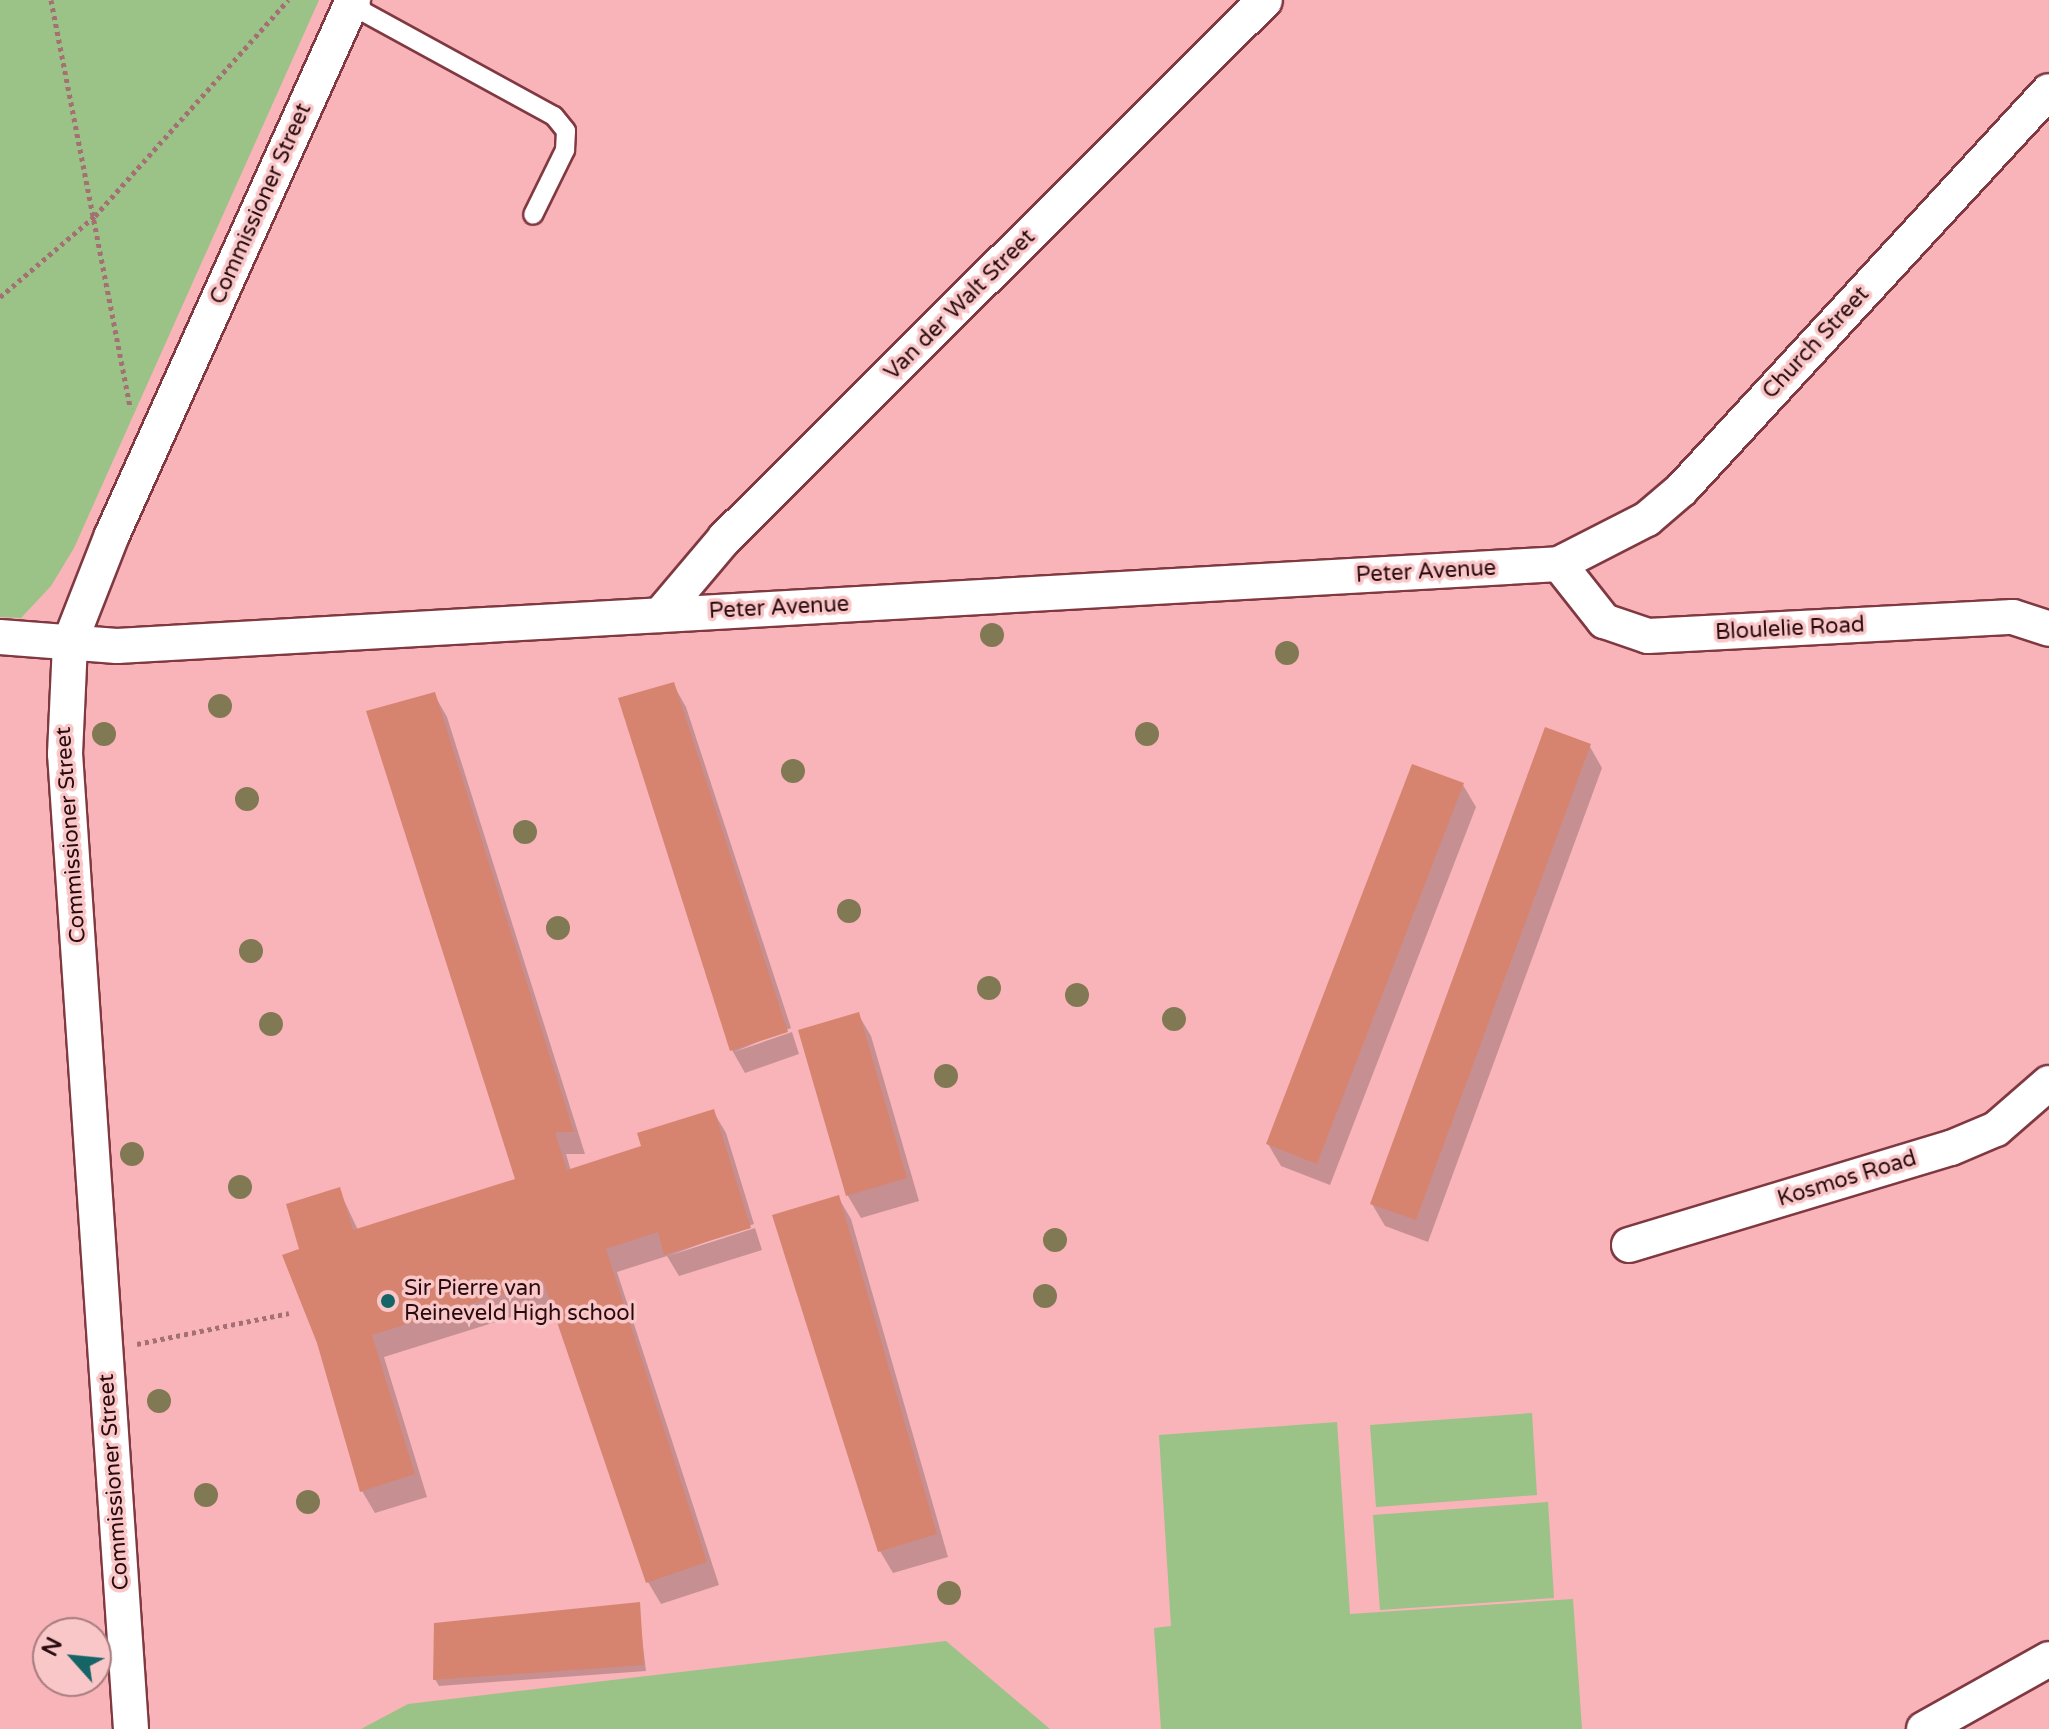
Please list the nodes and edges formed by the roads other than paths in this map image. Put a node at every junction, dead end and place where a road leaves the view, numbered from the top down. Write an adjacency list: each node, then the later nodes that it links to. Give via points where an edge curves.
1 (1265, 0): 6 (street, Van der Walt Street, via 725,538)
2 (352, 2): 4 (lane, via 554,116 566,131 565,150); 9 (street, Commissioner Street, via 112,535)
3 (2049, 91): 5 (street, Church Street, via 1682,489 1647,519)
4 (533, 215)
5 (1559, 564): 6 (street, Peter Avenue); 7 (street, Bloulelie Road, via 1604,621 1648,636 2013,617)
6 (660, 615): 9 (street, Peter Avenue, via 117,646)
7 (2049, 629)
8 (0, 637): 9 (street, Peter Avenue)
9 (70, 642): 13 (street, Commissioner Street, via 65,754)
10 (2049, 1083): 11 (street, Kosmos Road, via 1996,1129 1951,1148)
11 (1629, 1245)
12 (2049, 1659): 14 (street)
13 (131, 1729)
14 (1924, 1729)

